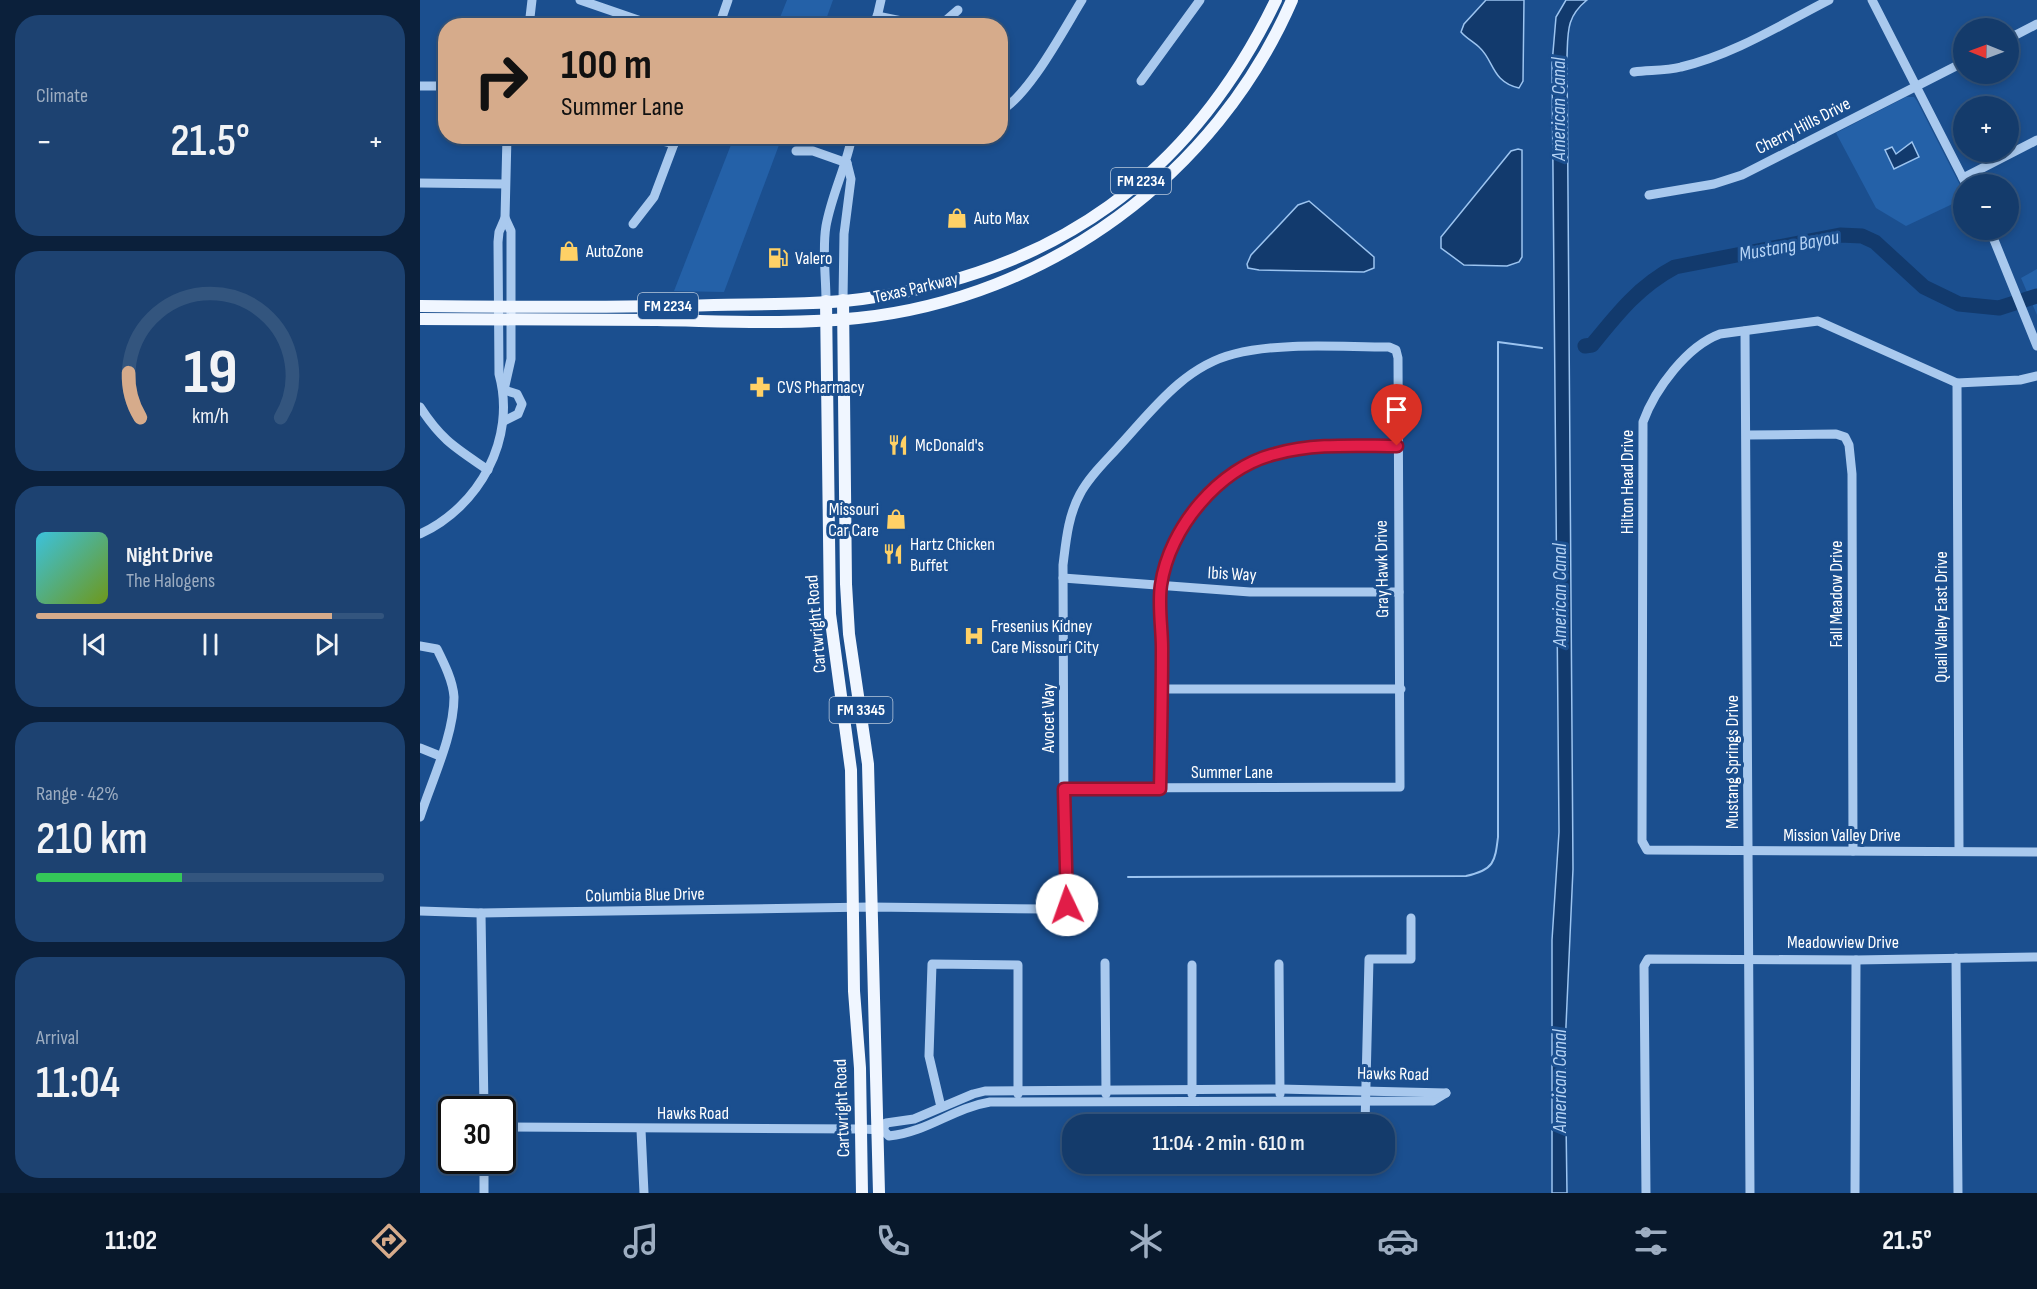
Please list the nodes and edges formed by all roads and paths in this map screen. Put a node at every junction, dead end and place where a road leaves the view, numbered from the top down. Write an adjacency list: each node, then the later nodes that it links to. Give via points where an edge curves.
1 (532, 0): 12 (street)
2 (580, 0): 13 (street)
3 (728, 0): 14 (street)
4 (881, 0): 15 (street)
5 (1082, 0): 25 (street, via 1026,88)
6 (1200, 0): 21 (street)
7 (1276, 0): 39 (main road, Texas Parkway / FM 2234, via 1236,72 1197,123 1162,162 1093,217 1032,253 998,266 912,290)
8 (1292, 0): 44 (main road, Texas Parkway / FM 2234, via 1271,43 1228,108 1148,196 1115,220 1050,260 1000,284 919,308)
9 (1829, 0): 20 (street, via 1701,62)
10 (1872, 0): 24 (street)
11 (958, 10): 16 (street)
12 (530, 18)
13 (632, 18)
14 (722, 18)
15 (877, 18)
16 (949, 18)
17 (2037, 24): 18 (street)
18 (2019, 33)
19 (1953, 67): 24 (street, Cherry Hills Drive)
20 (1634, 72)
21 (1141, 81)
22 (420, 86): 23 (street)
23 (438, 86)
24 (1915, 86): 32 (street); 36 (street, Cherry Hills Drive, via 1742,175)
25 (1008, 107)
26 (2037, 140): 33 (street)
27 (507, 144): 35 (street)
28 (674, 144): 37 (street, via 654,197)
29 (851, 144): 31 (street, Cartwright Road)
30 (796, 151): 31 (street, via 813,151)
31 (847, 163): 39 (street, Cartwright Road, via 851,179 844,234); 40 (street, Cartwright Road, via 839,175 826,226)
32 (1961, 174)
33 (1977, 174)
34 (420, 183): 35 (street)
35 (505, 184): 42 (street, via 505,218 498,232)
36 (1649, 195)
37 (633, 224)
38 (1994, 240): 47 (street)
39 (843, 300): 40 (main road, Texas Parkway / FM 2234); 44 (main road, Cartwright Road)
40 (826, 301): 42 (main road, Texas Parkway / FM 2234); 43 (main road, Cartwright Road)
41 (420, 306): 42 (main road, Texas Parkway / FM 2234)
42 (504, 312): 43 (main road, Texas Parkway / FM 2234, via 717,321); 45 (main road, Texas Parkway / FM 2234); 51 (street, via 510,367)
43 (826, 319): 44 (main road, Texas Parkway / FM 2234); 58 (main road, Cartwright Road / FM 3345)
44 (844, 319): 57 (main road, Cartwright Road / FM 3345)
45 (420, 320)
46 (1745, 331): 50 (street, Hilton Head Drive, via 1818,321); 54 (street, Mustang Springs Drive); 76 (street, Hilton Head Drive, via 1720,334 1694,347 1651,400 1643,422 1642,841)
47 (2037, 346)
48 (1396, 350): 55 (street, Gray Hawk Drive); 60 (street, Avocet Way, via 1259,349 1231,355 1182,381 1094,474 1080,494 1068,525)
49 (2037, 376): 50 (street, Hilton Head Drive)
50 (1957, 382): 77 (street, Quail Valley East Drive)
51 (504, 390): 53 (street); 53 (street, via 516,394 522,404 518,414)
52 (420, 407): 56 (street, via 437,434 451,447)
53 (504, 421): 56 (street)
54 (1748, 435): 78 (street, Mustang Springs Drive); 79 (street, Fall Meadow Drive, via 1836,434 1845,437 1849,445)
55 (1397, 446): 63 (street, via 1295,449 1248,464 1212,490 1200,505 1172,549); 64 (street, Gray Hawk Drive)
56 (488, 470): 59 (street, via 456,512)
57 (845, 483): 58 (main road); 61 (main road, Cartwright Road / FM 3345)
58 (828, 484): 62 (main road, Cartwright Road / FM 3345)
59 (420, 534)
60 (1063, 578): 63 (street, Ibis Way); 73 (street, Avocet Way)
61 (846, 584): 62 (main road); 68 (main road, Cartwright Road / FM 3345, via 850,646)
62 (829, 586): 69 (main road, Cartwright Road / FM 3345)
63 (1160, 586): 64 (street, Ibis Way, via 1251,592); 66 (street)
64 (1399, 592): 67 (street, Gray Hawk Drive)
65 (420, 646): 71 (street, via 437,649 454,696 448,736)
66 (1161, 689): 67 (street); 74 (street)
67 (1401, 689): 72 (street, Gray Hawk Drive)
68 (864, 724): 69 (main road); 81 (main road, Cartwright Road / FM 3345)
69 (847, 727): 82 (main road, Cartwright Road / FM 3345)
70 (420, 748): 71 (street)
71 (440, 756): 75 (street)
72 (1400, 786): 74 (street, Summer Lane)
73 (1064, 789): 74 (street, Summer Lane); 81 (street, Avocet Way, via 1067,905 1045,909)
74 (1160, 789)
75 (420, 817)
76 (1647, 850): 78 (street, Mission Valley Drive)
77 (1959, 850): 79 (street, Mission Valley Drive); 80 (street, Mission Valley Drive)
78 (1748, 851): 79 (street, Mission Valley Drive); 87 (street, Mustang Springs Drive)
79 (1853, 851)
80 (2037, 852)
81 (870, 907): 82 (street, Columbia Blue Drive); 109 (main road, Cartwright Road / FM 3345)
82 (853, 909): 84 (street, Columbia Blue Drive); 107 (main road, Cartwright Road / FM 3345)
83 (420, 911): 84 (street, Columbia Blue Drive)
84 (481, 913): 98 (street)
85 (1411, 918): 97 (street, via 1411,959 1369,959)
86 (2037, 957): 88 (street, Meadowview Drive)
87 (1749, 958): 89 (street, Meadowview Drive); 115 (street, Meadowview Drive, via 1648,958 1644,966); 116 (street, Mustang Springs Drive)
88 (1956, 958): 89 (street, Meadowview Drive); 118 (street)
89 (1856, 960): 117 (street)
90 (1105, 963): 93 (street)
91 (1279, 964): 95 (street)
92 (1192, 965): 94 (street)
93 (1106, 1089): 94 (street, Hawks Road); 96 (street, Hawks Road); 101 (street)
94 (1192, 1089): 95 (street, Hawks Road); 102 (street)
95 (1280, 1089): 97 (street, Hawks Road); 103 (street)
96 (1018, 1090): 100 (street); 104 (street, Hawks Road, via 973,1094); 104 (street, via 1018,965 932,964 928,1056)
97 (1365, 1090): 99 (street); 99 (street, Hawks Road, via 1446,1093 1433,1101)
98 (484, 1096)
99 (1365, 1102): 103 (street, Hawks Road); 105 (street)
100 (1018, 1103): 101 (street, Hawks Road); 109 (street, Hawks Road, via 978,1104 911,1133 889,1136)
101 (1106, 1103): 102 (street, Hawks Road)
102 (1192, 1103): 103 (street, Hawks Road)
103 (1280, 1103)
104 (941, 1107): 109 (street, Hawks Road, via 914,1119 886,1123)
105 (1365, 1114)
106 (516, 1127): 108 (street, Hawks Road)
107 (862, 1129): 108 (street, Hawks Road); 109 (street, Hawks Road); 113 (main road, Cartwright Road / FM 3345)
108 (641, 1130): 112 (street)
109 (881, 1130): 114 (main road, Cartwright Road / FM 3345)
110 (484, 1174): 111 (street)
111 (484, 1193)
112 (644, 1193)
113 (862, 1193)
114 (879, 1193)
115 (1646, 1193)
116 (1750, 1193)
117 (1855, 1193)
118 (1958, 1193)

